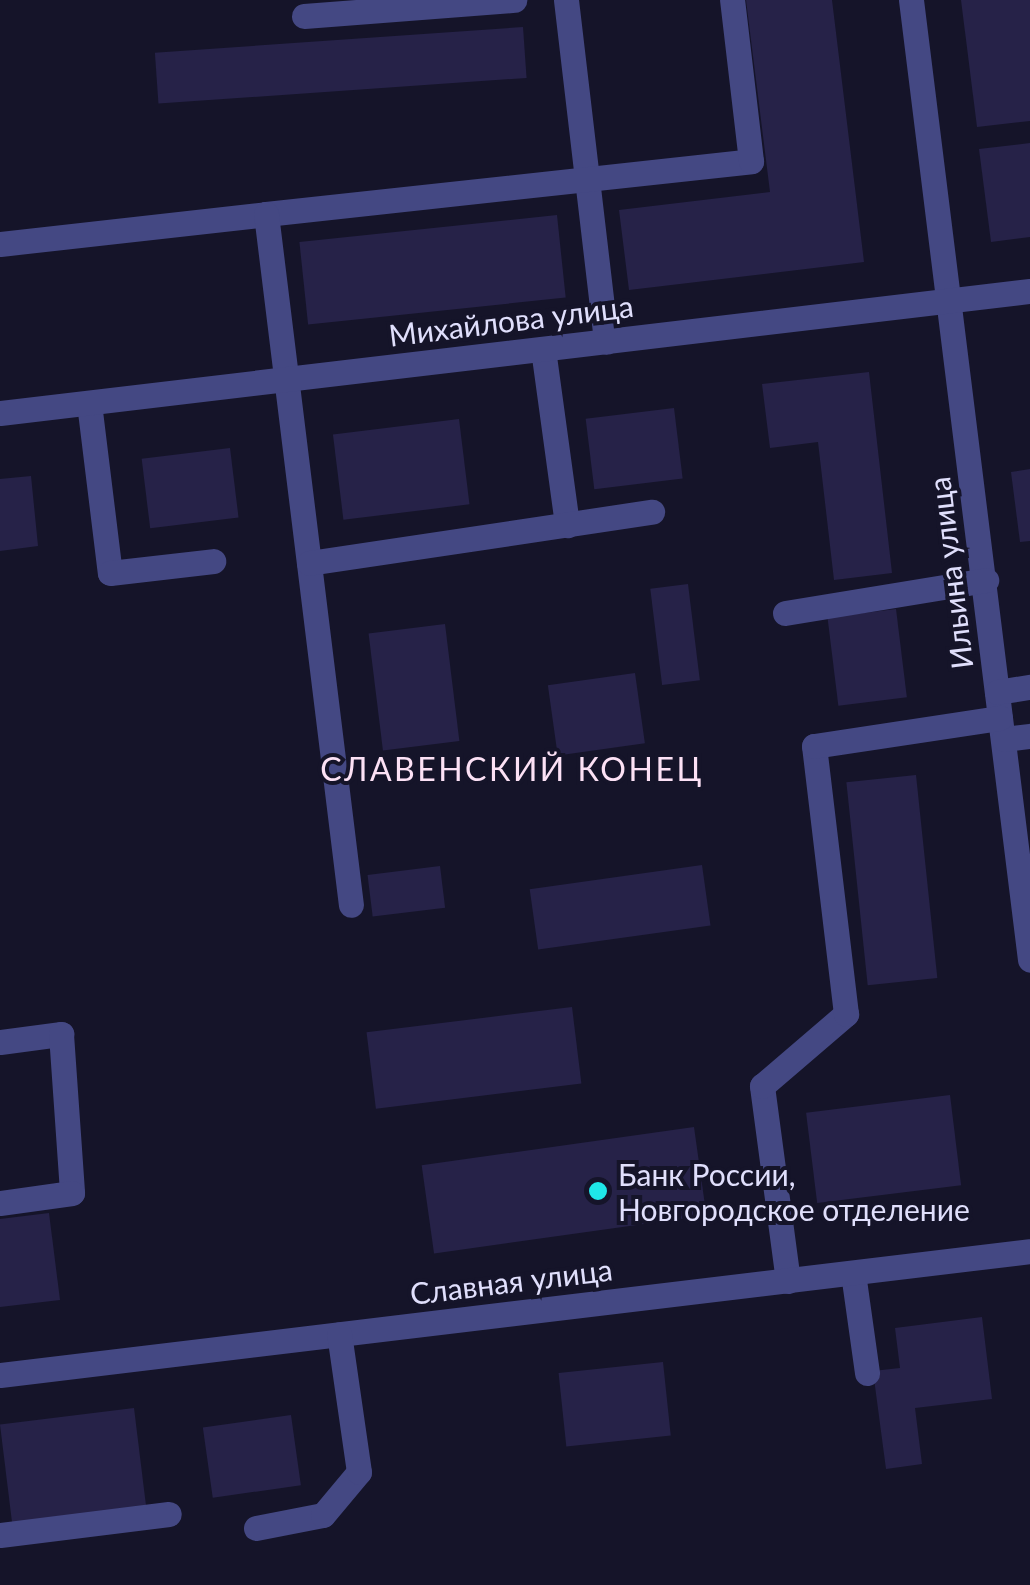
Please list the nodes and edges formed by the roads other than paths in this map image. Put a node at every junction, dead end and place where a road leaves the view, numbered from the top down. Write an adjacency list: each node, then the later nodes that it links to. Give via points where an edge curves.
1 (514, 0): 5 (street)
2 (566, 0): 6 (street)
3 (732, 0): 6 (street, via 751,161)
4 (911, 0): 10 (street, Ильина улица)
5 (304, 16)
6 (587, 180): 7 (street); 11 (street)
7 (266, 214): 8 (street); 13 (street)
8 (0, 244)
9 (1030, 291): 10 (street, Михайлова улица)
10 (947, 299): 11 (street, Михайлова улица); 20 (street, Ильина улица)
11 (606, 342): 12 (street, Михайлова улица)
12 (543, 349): 13 (street, Михайлова улица); 17 (street)
13 (287, 380): 14 (street, Михайлова улица); 19 (street)
14 (89, 403): 15 (street, Михайлова улица); 18 (street, via 110,573)
15 (0, 413)
16 (652, 512): 17 (street)
17 (567, 525): 19 (street)
18 (213, 562)
19 (309, 563): 25 (street)
20 (986, 580): 21 (street); 23 (street, Ильина улица)
21 (785, 612)
22 (1030, 687): 23 (street)
23 (1000, 716): 24 (street); 26 (street, Ильина улица); 31 (street, via 814,746 846,1014 762,1086)
24 (1030, 736)
25 (350, 905)
26 (1030, 960)
27 (0, 1042): 28 (street, via 61,1034 72,1193)
28 (0, 1202)
29 (1030, 1252): 30 (street, Славная улица)
30 (853, 1273): 31 (street, Славная улица); 33 (street)
31 (788, 1281): 32 (street, Славная улица)
32 (339, 1334): 34 (street, Славная улица); 36 (street, via 360,1472 323,1515)
33 (867, 1373)
34 (0, 1375)
35 (169, 1514): 37 (street)
36 (256, 1528)
37 (0, 1535)

